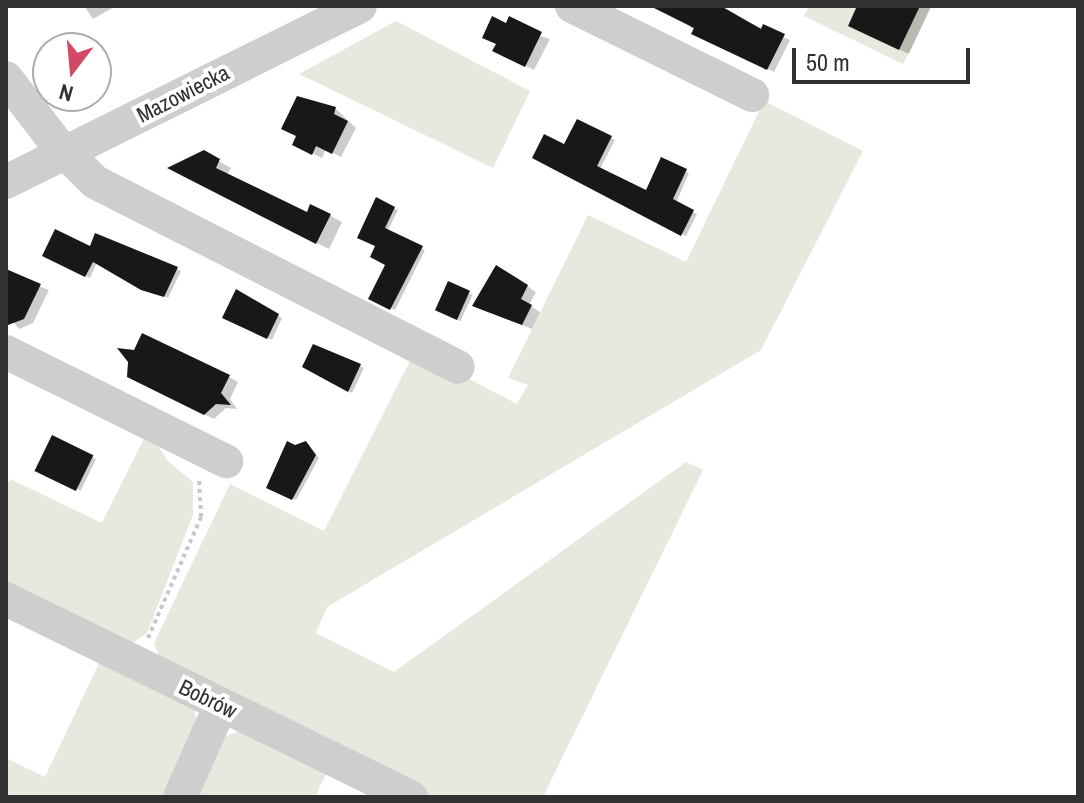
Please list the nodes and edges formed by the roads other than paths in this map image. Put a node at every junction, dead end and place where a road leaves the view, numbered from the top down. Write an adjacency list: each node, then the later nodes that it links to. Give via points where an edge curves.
1 (360, 6): 5 (street, Mazowiecka)
2 (572, 6): 4 (street)
3 (6, 78): 5 (street)
4 (752, 95)
5 (64, 153): 6 (street, Mazowiecka); 8 (street, via 104,187)
6 (6, 182)
7 (6, 352): 9 (street)
8 (458, 367)
9 (226, 461)
10 (6, 599): 11 (street, Bobrów)
11 (221, 705): 12 (street); 13 (street, Bobrów)
12 (180, 797)
13 (411, 797)

